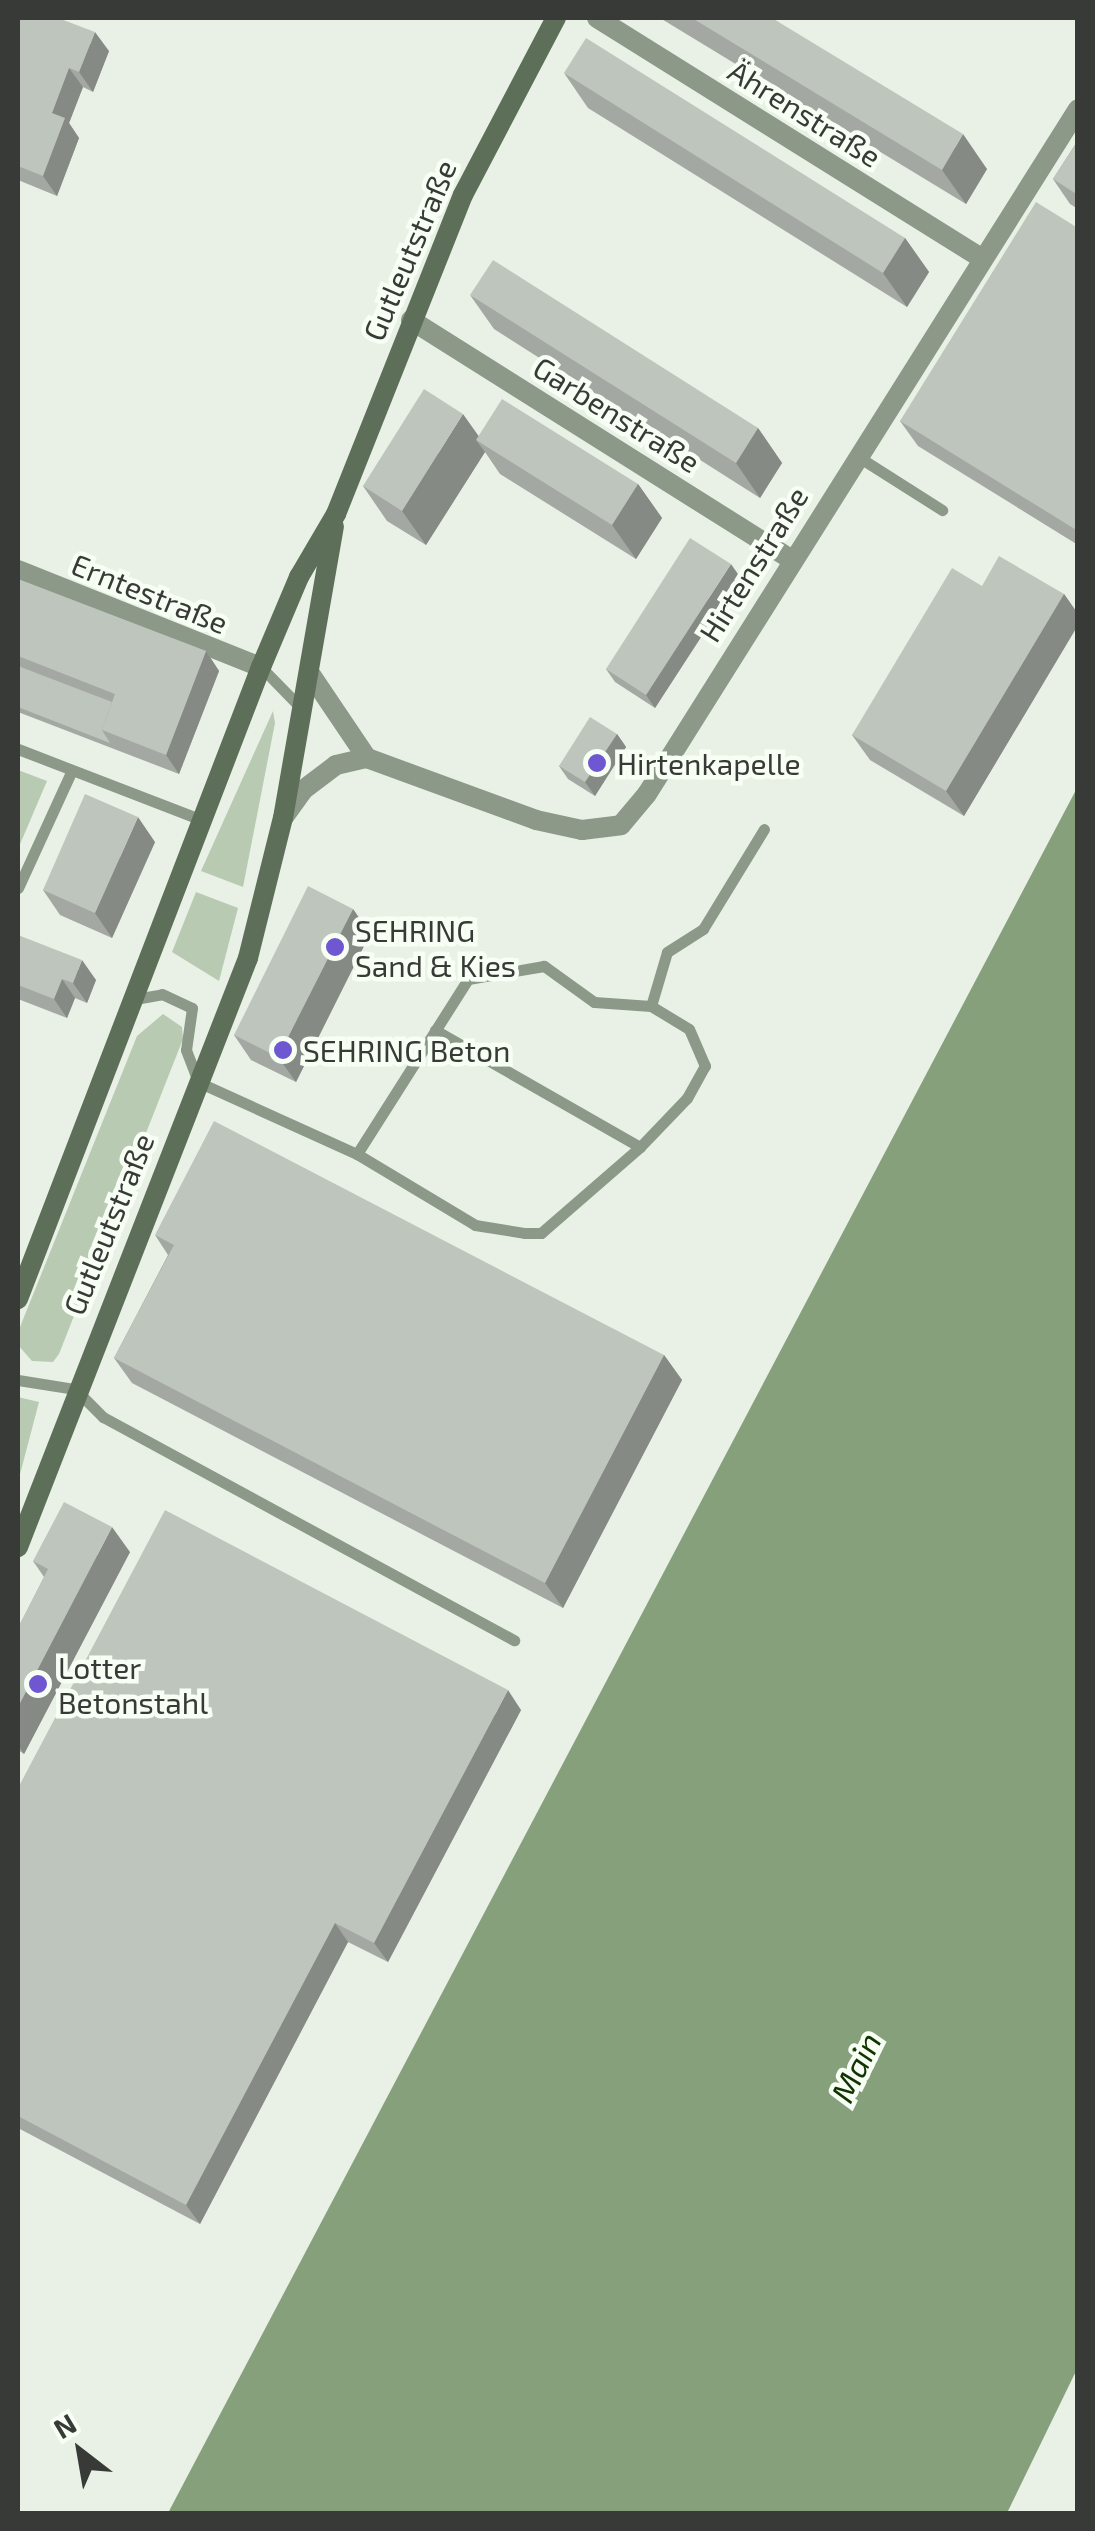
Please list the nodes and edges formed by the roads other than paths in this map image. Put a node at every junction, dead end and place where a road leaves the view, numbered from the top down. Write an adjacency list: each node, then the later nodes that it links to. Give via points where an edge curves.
1 (556, 18): 5 (main road, Gutleutstraße, via 492,134)
2 (596, 18): 4 (street, Ährenstraße)
3 (1078, 109): 4 (street, Hirtenstraße)
4 (981, 258): 6 (street, Hirtenstraße)
5 (411, 320): 8 (main road, Gutleutstraße); 9 (street, Garbenstraße)
6 (857, 456): 7 (lane); 9 (street, Hirtenstraße)
7 (942, 510)
8 (336, 514): 11 (main road, Gutleutstraße, via 300,576); 12 (main road, Gutleutstraße)
9 (790, 560): 15 (street, Hirtenstraße, via 648,794 621,824 582,830 536,820)
10 (18, 570): 11 (street, Erntestraße)
11 (261, 667): 13 (lane); 18 (main road, Gutleutstraße)
12 (309, 672): 13 (main road, Gutleutstraße); 15 (street)
13 (303, 711): 17 (main road, Gutleutstraße)
14 (18, 749): 16 (lane)
15 (367, 758): 17 (street, via 336,765 302,790)
16 (71, 772): 18 (lane); 20 (lane)
17 (282, 818): 24 (main road, Gutleutstraße, via 248,958)
18 (206, 821): 21 (main road, Gutleutstraße)
19 (764, 829): 22 (lane, via 703,930 668,952)
20 (18, 888)
21 (136, 999): 24 (lane, via 162,994 192,1008 186,1050); 27 (main road, Gutleutstraße)
22 (651, 1006): 23 (lane, via 594,1002 544,966 468,979); 25 (lane, via 689,1028 705,1066 687,1098)
23 (436, 1030): 25 (lane); 26 (lane)
24 (198, 1082): 26 (lane); 29 (main road, Gutleutstraße)
25 (640, 1148): 26 (lane, via 541,1233 475,1225)
26 (357, 1154)
27 (18, 1299)
28 (18, 1380): 29 (lane)
29 (75, 1389): 30 (main road, Gutleutstraße); 31 (lane, via 102,1416)
30 (18, 1548)
31 (514, 1640)

